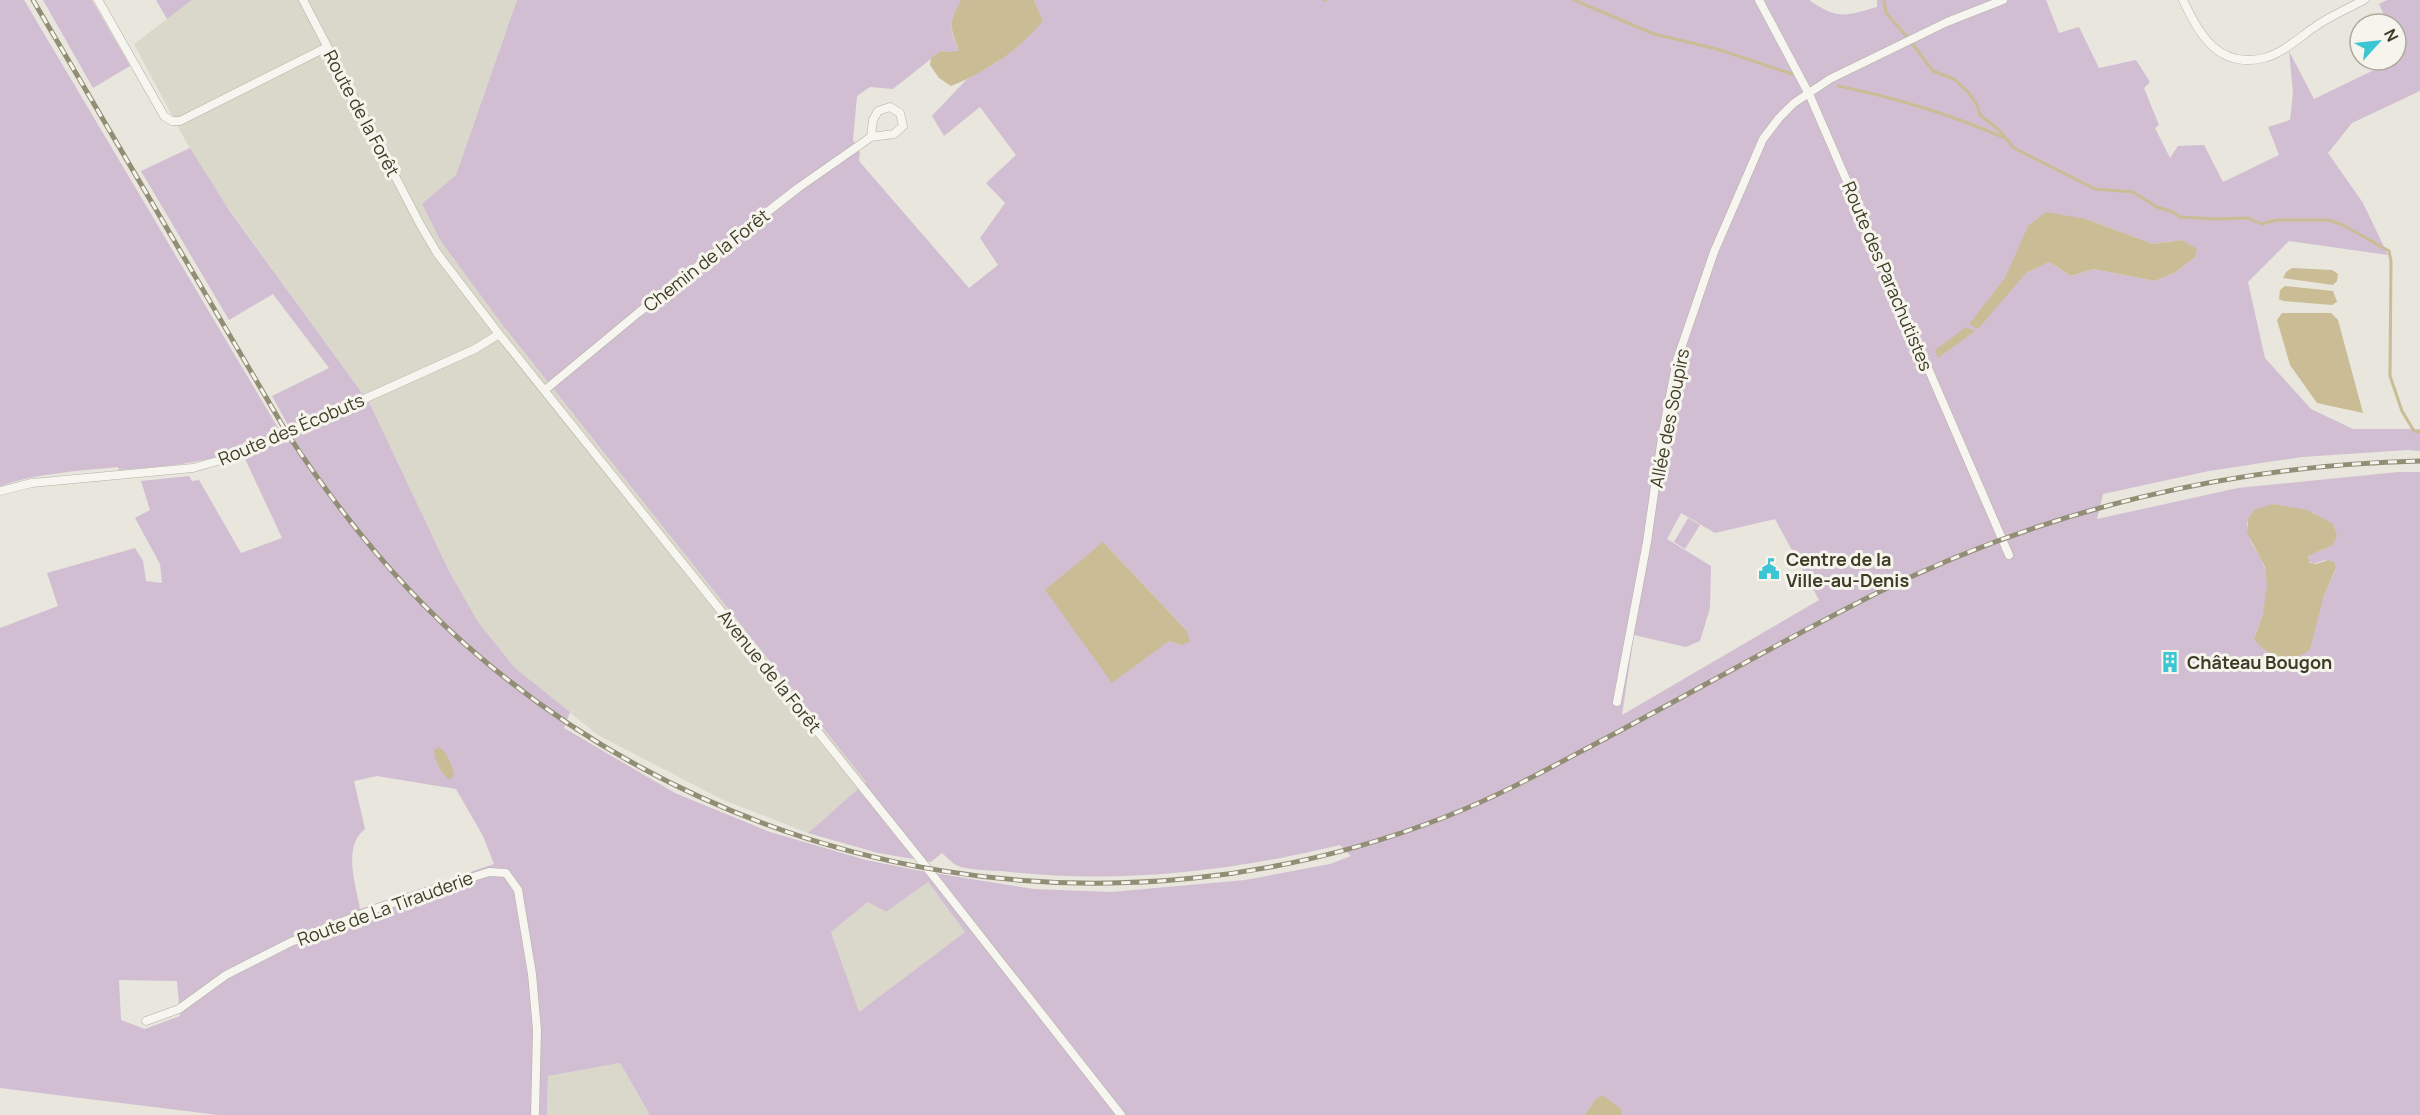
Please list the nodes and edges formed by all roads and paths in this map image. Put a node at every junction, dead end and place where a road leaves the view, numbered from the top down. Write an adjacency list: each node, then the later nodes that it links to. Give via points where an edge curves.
1 (98, 0): 7 (street, via 164,116 172,121 180,121)
2 (303, 0): 7 (street, Route de la Forêt)
3 (1759, 0): 8 (street, Route des Parachutistes)
4 (2003, 0): 8 (street, Allée des Soupirs, via 1947,22)
5 (2183, 0): 6 (street, via 2196,28 2217,52 2241,60 2265,58)
6 (2364, 0)
7 (327, 47): 10 (street, Route de la Forêt)
8 (1808, 92): 14 (street, Route des Parachutistes); 15 (street, Allée des Soupirs, via 1779,118 1763,140 1714,252 1677,360)
9 (871, 137): 9 (street, Chemin de la Forêt, via 894,134 903,126 900,113 890,106 878,111); 12 (street, Chemin de la Forêt, via 798,188)
10 (421, 226): 11 (street, Avenue de la Forêt)
11 (499, 334): 12 (street, Avenue de la Forêt); 13 (street, Route des Écobuts, via 475,349 242,454 193,468 32,483)
12 (545, 390): 18 (street, Avenue de la Forêt)
13 (0, 491)
14 (2009, 555)
15 (1617, 702)
16 (146, 1021): 17 (street, Route de La Tirauderie, via 179,1009 226,975 291,942 380,907 489,872 506,873 518,891 532,974 537,1030)
17 (535, 1115)
18 (1121, 1115)

